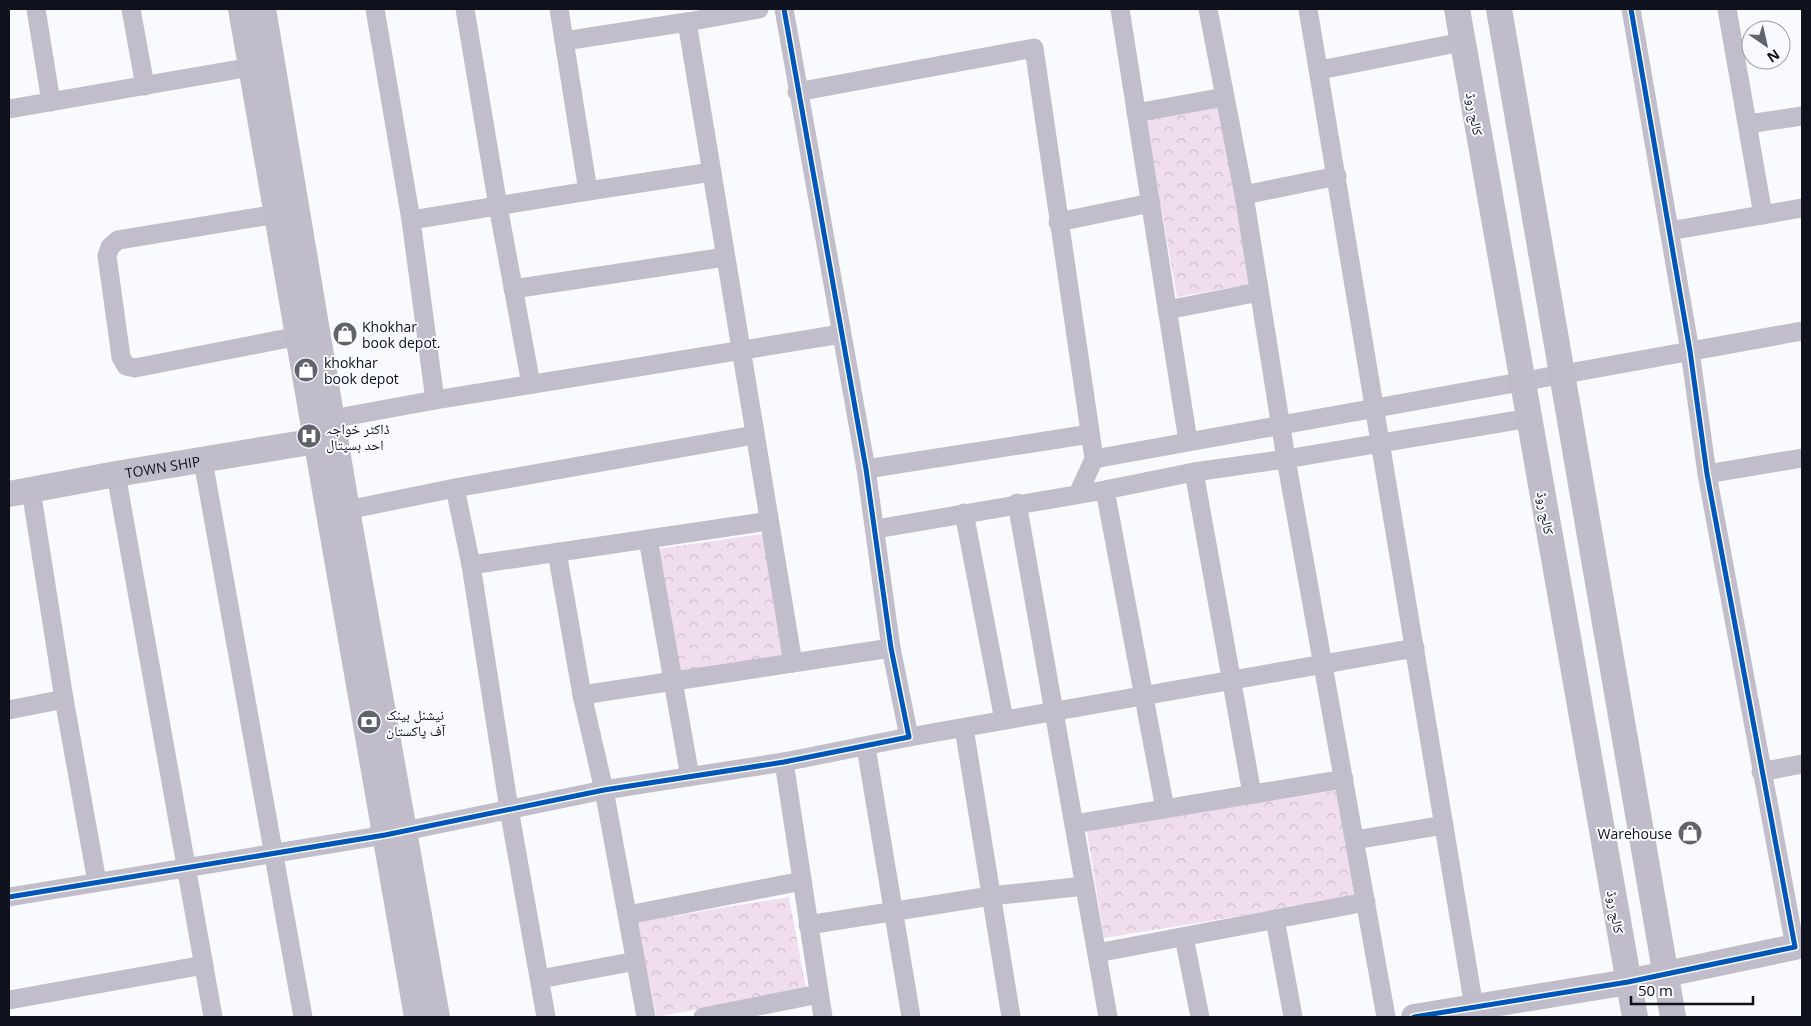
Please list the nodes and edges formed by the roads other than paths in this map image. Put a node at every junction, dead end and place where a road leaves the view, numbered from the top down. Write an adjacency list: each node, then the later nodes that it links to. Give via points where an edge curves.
1 (36, 9): 25 (street)
2 (131, 9): 22 (street)
3 (241, 9): 20 (main road)
4 (263, 9): 57 (main road)
5 (375, 9): 39 (street)
6 (465, 9): 35 (street)
7 (559, 9): 18 (street)
8 (759, 9): 17 (street)
9 (784, 9): 23 (street)
10 (1120, 9): 27 (street)
11 (1208, 9): 24 (street)
12 (1308, 9): 21 (street)
13 (1457, 9): 19 (main road, کالج روڈ)
14 (1499, 9): 51 (main road)
15 (1631, 9): 41 (street)
16 (1727, 9): 29 (street)
17 (688, 22): 18 (street); 30 (street)
18 (564, 41): 32 (street)
19 (1462, 42): 21 (street); 52 (main road, کالج روڈ)
20 (251, 67): 22 (street); 37 (main road)
21 (1320, 70): 31 (street)
22 (145, 86): 25 (street)
23 (797, 92): 40 (street, via 1034,48); 47 (street)
24 (1224, 97): 27 (street); 33 (street)
25 (51, 102): 26 (street)
26 (9, 109)
27 (1136, 113): 34 (street)
28 (1802, 116): 29 (street)
29 (1748, 124): 38 (street)
30 (712, 172): 32 (street); 42 (street)
31 (1337, 176): 33 (street); 55 (street)
32 (588, 191): 35 (street)
33 (1244, 195): 44 (street)
34 (1151, 204): 40 (street); 45 (street)
35 (498, 206): 39 (street); 43 (street)
36 (1802, 208): 38 (street)
37 (277, 214): 48 (main road); 48 (street, via 118,240 110,247 107,256 121,357 126,366 135,368)
38 (1762, 214): 41 (street)
39 (411, 220): 54 (street)
40 (1058, 222): 59 (street)
41 (1669, 231): 50 (street)
42 (725, 257): 43 (street); 49 (street)
43 (513, 289): 53 (street)
44 (1259, 292): 45 (street); 58 (street)
45 (1167, 310): 62 (street)
46 (1802, 331): 50 (street)
47 (841, 334): 49 (street); 68 (street)
48 (299, 336): 61 (main road)
49 (740, 351): 53 (street); 60 (street)
50 (1690, 351): 51 (street); 71 (street)
51 (1563, 375): 52 (street); 129 (main road)
52 (1522, 381): 55 (street); 56 (main road, کالج روڈ)
53 (531, 384): 54 (street)
54 (435, 400): 57 (street)
55 (1375, 408): 58 (street); 63 (street)
56 (1530, 418): 63 (street); 131 (main road, کالج روڈ)
57 (332, 419): 77 (main road)
58 (1280, 425): 62 (street); 66 (street)
59 (1090, 434): 65 (street); 68 (street)
60 (754, 435): 72 (street); 79 (street)
61 (316, 441): 67 (main road, TOWN SHIP); 110 (main road)
62 (1188, 441): 65 (street)
63 (1380, 444): 66 (street); 85 (street)
64 (1802, 458): 71 (street)
65 (1094, 459): 75 (street)
66 (1286, 459): 69 (street); 87 (street)
67 (203, 461): 70 (main road, TOWN SHIP); 112 (street)
68 (866, 468): 80 (street)
69 (1194, 472): 73 (street); 88 (street)
70 (116, 474): 74 (main road, TOWN SHIP); 113 (street)
71 (1707, 474): 101 (street)
72 (455, 488): 77 (street); 83 (street)
73 (1105, 490): 75 (street); 91 (street)
74 (20, 492): 92 (street)
75 (1078, 494): 76 (street)
76 (1017, 503): 78 (street); 94 (street)
77 (347, 510): 110 (main road)
78 (964, 513): 80 (street); 95 (street)
79 (769, 521): 81 (street); 86 (street)
80 (876, 529): 84 (street)
81 (648, 539): 82 (street); 89 (street)
82 (557, 552): 83 (street); 90 (street)
83 (471, 565): 106 (street)
84 (892, 648): 86 (street); 97 (street)
85 (1415, 648): 87 (street); 109 (street)
86 (793, 662): 89 (street)
87 (1323, 664): 88 (street); 103 (street)
88 (1231, 680): 91 (street); 105 (street)
89 (674, 681): 90 (street); 102 (street)
90 (582, 695): 104 (street)
91 (1144, 696): 94 (street); 107 (street)
92 (64, 699): 93 (street); 115 (street)
93 (9, 710)
94 (1054, 711): 95 (street); 108 (street)
95 (1004, 720): 96 (street)
96 (964, 728): 97 (street); 118 (street)
97 (909, 737): 98 (street)
98 (866, 747): 99 (street); 120 (street)
99 (784, 762): 102 (street); 114 (street)
100 (1802, 764): 101 (street)
101 (1762, 772): 125 (street)
102 (690, 777): 104 (street)
103 (1344, 779): 105 (street); 111 (street)
104 (604, 790): 106 (street); 121 (street)
105 (1252, 794): 107 (street)
106 (509, 809): 110 (street); 130 (street)
107 (1165, 809): 108 (street)
108 (1074, 824): 116 (street)
109 (1444, 825): 111 (street); 134 (street)
110 (395, 833): 112 (street); 137 (main road); 138 (main road)
111 (1355, 840): 119 (street)
112 (275, 854): 113 (street); 136 (street)
113 (187, 868): 115 (street); 128 (street)
114 (802, 881): 121 (street); 123 (street)
115 (97, 882): 117 (street)
116 (1085, 886): 118 (street); 126 (street)
117 (9, 895)
118 (991, 896): 120 (street); 144 (street)
119 (1366, 902): 122 (street); 148 (street)
120 (892, 911): 123 (street); 143 (street)
121 (628, 915): 127 (street)
122 (1274, 919): 124 (street); 147 (street)
123 (808, 925): 132 (street)
124 (1184, 937): 126 (street); 146 (street)
125 (1800, 947): 129 (main road)
126 (1097, 953): 145 (street)
127 (636, 961): 130 (street); 140 (street)
128 (204, 965): 133 (street); 135 (street)
129 (1666, 973): 131 (main road); 151 (main road)
130 (540, 979): 139 (street)
131 (1628, 982): 134 (main road); 150 (main road, کالج روڈ)
132 (819, 994): 141 (street); 142 (street)
133 (9, 1000)
134 (1474, 1007): 149 (main road)
135 (213, 1017)
136 (303, 1017)
137 (417, 1017)
138 (437, 1017)
139 (546, 1017)
140 (646, 1017)
141 (703, 1017)
142 (823, 1017)
143 (911, 1017)
144 (1011, 1017)
145 (1108, 1017)
146 (1200, 1017)
147 (1293, 1017)
148 (1386, 1017)
149 (1414, 1017)
150 (1635, 1017)
151 (1673, 1017)

